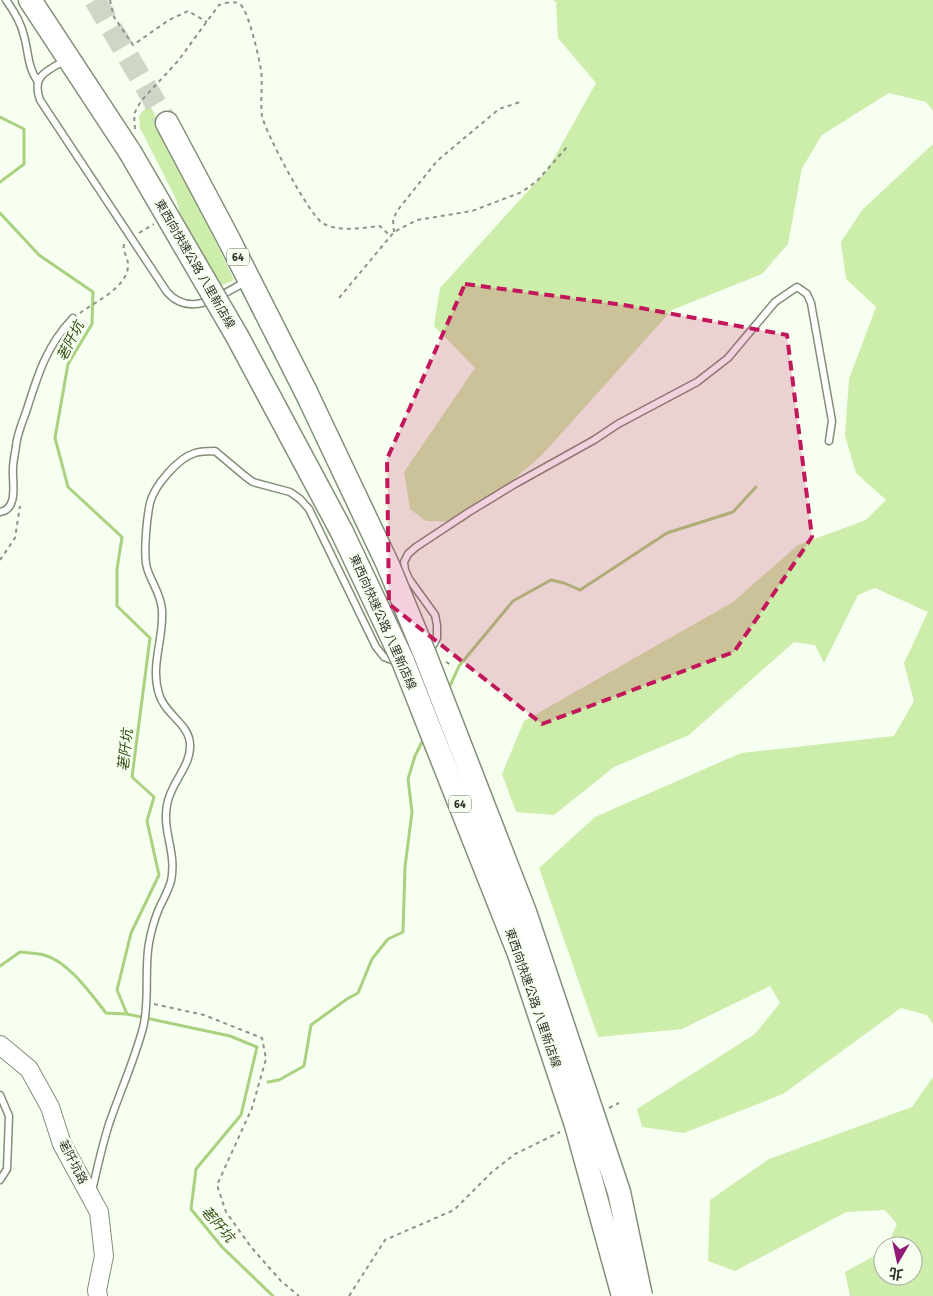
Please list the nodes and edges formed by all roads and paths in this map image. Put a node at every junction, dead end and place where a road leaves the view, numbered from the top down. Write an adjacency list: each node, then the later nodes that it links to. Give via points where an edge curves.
1 (6, 0): 6 (lane, via 20,23 30,67)
2 (30, 0): 5 (highway, 東西向快速公路 八里新店線 / 64)
3 (110, 0): 4 (path, via 114,17 133,44 188,11)
4 (207, 22): 9 (path, via 178,61 141,101 134,114); 14 (path, via 219,5 233,2 241,5 248,18 261,71 263,118 277,151 313,214 322,224 342,230 380,226)
5 (69, 58): 6 (lane, via 44,73); 9 (highway, 東西向快速公路 八里新店線 / 64)
6 (38, 82): 16 (lane, via 38,94 44,108 174,299 183,304 202,303)
7 (520, 102): 12 (path, via 499,109 437,161 396,210)
8 (167, 123): 16 (highway, 東西向快速公路 八里新店線 / 64)
9 (134, 143): 34 (highway, 東西向快速公路 八里新店線 / 64, bridge, via 342,532 403,661 519,954 576,1125)
10 (567, 148): 12 (path, via 537,181 522,192 472,211 417,220)
11 (155, 223): 13 (path)
12 (394, 232): 14 (path)
13 (139, 233)
14 (390, 236): 17 (path)
15 (125, 242): 18 (path, via 123,249 128,260 125,277)
16 (250, 280): 35 (highway, 東西向快速公路 八里新店線 / 64, bridge, via 392,574 525,912 619,1192)
17 (339, 298)
18 (73, 318): 20 (lane, via 48,351 38,372 16,442)
19 (829, 441): 23 (lane, via 832,421 811,303 807,294 797,287 775,302 728,358 697,382 515,484 408,554 405,570 435,615 437,625 437,638 431,649 409,663 394,662 384,657 376,647 309,509 300,499 290,492 253,482 215,450 182,459 158,484 150,501 146,540 147,568 162,609 155,662 157,688 163,705 185,728 190,745 187,763 166,805 166,828 173,864 168,892 157,912 149,944)
20 (13, 486): 21 (lane, via 11,506); 22 (path, via 21,505 15,538)
21 (0, 512)
22 (0, 560)
23 (147, 1004): 30 (lane, via 143,1026 107,1132); 32 (path, via 204,1015 262,1038 266,1059 252,1108 217,1185 226,1212 251,1247)
24 (0, 1045): 30 (street, 荖阡坑路, via 30,1069 50,1108 62,1144)
25 (0, 1095): 29 (lane, via 9,1116 7,1169)
26 (619, 1103): 27 (path)
27 (601, 1112)
28 (567, 1128): 33 (path, via 516,1154 492,1172 454,1210 385,1240)
29 (0, 1180)
30 (91, 1196): 31 (street, 荖阡坑路, via 99,1212 104,1256)
31 (98, 1296)
32 (299, 1296)
33 (349, 1296)
34 (623, 1296)
35 (641, 1296)

